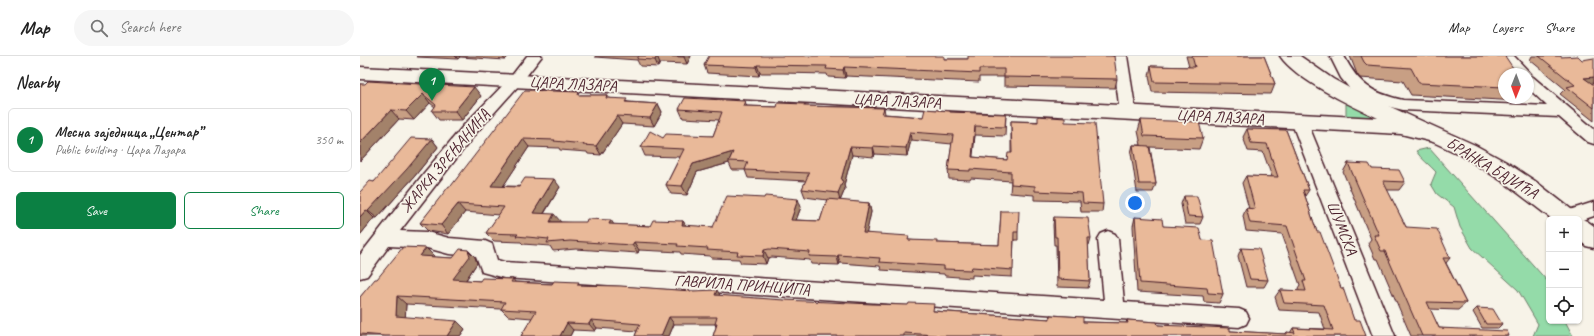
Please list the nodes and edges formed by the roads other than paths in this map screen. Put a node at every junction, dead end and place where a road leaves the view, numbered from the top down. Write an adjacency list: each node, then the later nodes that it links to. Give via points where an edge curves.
1 (535, 56): 8 (street, ЖАРКА ЗРЕЊАНИНА)
2 (1120, 56): 11 (street)
3 (1288, 56): 9 (main road, via 1315,78)
4 (1337, 56): 12 (street, via 1352,84 1382,100 1403,105)
5 (1506, 56): 6 (street)
6 (1517, 68)
7 (360, 73): 8 (main road, ЦАРА ЛАЗАРА)
8 (515, 81): 11 (main road, ЦАРА ЛАЗАРА); 21 (street, ЖАРКА ЗРЕЊАНИНА, via 470,129)
9 (1330, 86): 14 (main road, via 1334,94 1334,109); 15 (main road)
10 (1534, 86): 12 (street)
11 (1128, 112): 13 (main road, ЦАРА ЛАЗАРА)
12 (1562, 112): 16 (street)
13 (1299, 121): 14 (main road, ЦАРА ЛАЗАРА); 27 (street, ШУМСКА)
14 (1319, 122): 15 (main road, ЦАРА ЛАЗАРА, via 1385,125 1409,128)
15 (1432, 135): 18 (main road, БРАНКА БАЈИЋА, via 1502,170)
16 (1594, 138)
17 (1594, 209): 19 (street)
18 (1565, 216)
19 (1581, 216)
20 (1582, 230): 23 (main road, БРАНКА БАЈИЋА)
21 (384, 238): 24 (street, ЖАРКА ЗРЕЊАНИНА); 25 (street, ГАВРИЛА ПРИНЦИПА, via 427,240 448,246 485,249 489,266 504,270)
22 (1108, 239): 25 (street)
23 (1594, 239)
24 (360, 270)
25 (1115, 310): 26 (street, ГАВРИЛА ПРИНЦИПА)
26 (1239, 318)
27 (1384, 336)

